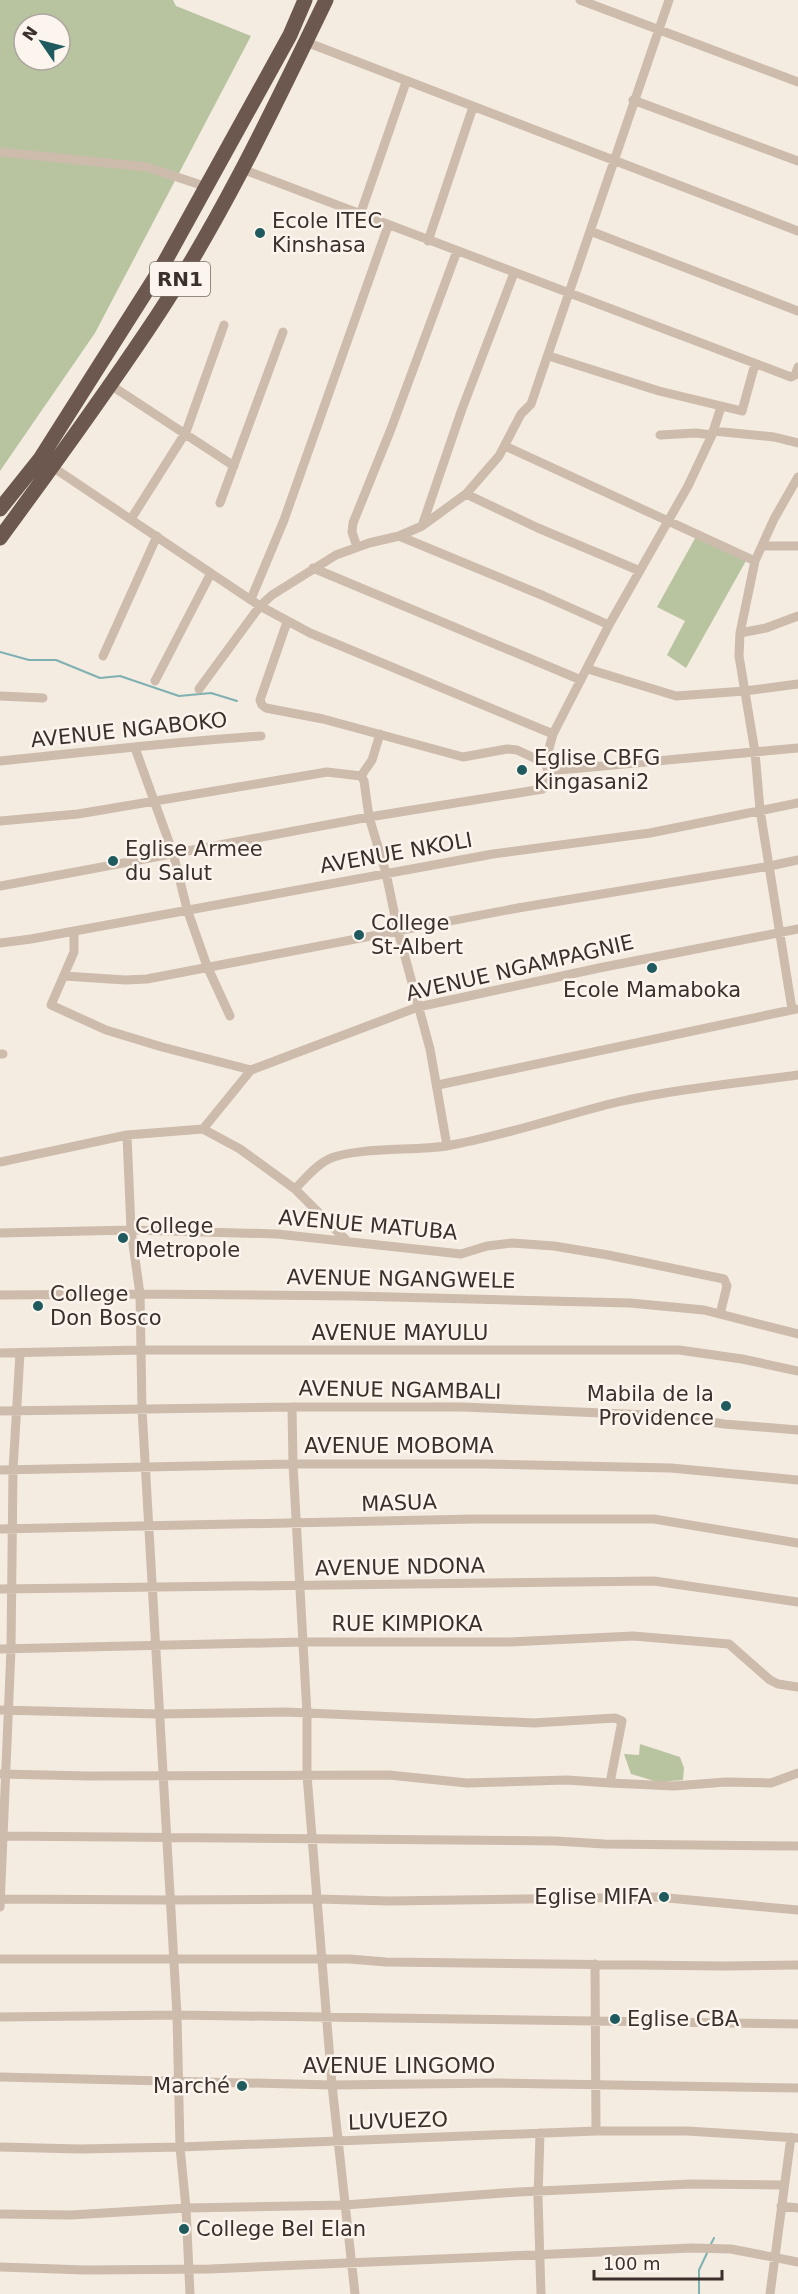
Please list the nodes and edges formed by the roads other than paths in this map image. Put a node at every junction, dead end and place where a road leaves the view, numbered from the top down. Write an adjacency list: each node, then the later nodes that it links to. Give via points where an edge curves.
1 (305, 0): 15 (highway, RN1)
2 (326, 0): 6 (highway, RN1)
3 (580, 0): 5 (street)
4 (669, 0): 5 (street)
5 (659, 30): 8 (street); 9 (street)
6 (306, 42): 7 (street); 14 (highway, RN1)
7 (406, 82): 10 (street); 16 (street)
8 (798, 82)
9 (633, 100): 12 (street); 13 (street)
10 (473, 106): 12 (street); 20 (street)
11 (0, 152): 15 (street, via 147,167)
12 (615, 160): 18 (street); 19 (street)
13 (798, 161)
14 (242, 169): 16 (street); 30 (highway, RN1, via 148,331)
15 (207, 187): 43 (highway, RN1, via 163,265 40,459)
16 (360, 215): 17 (street)
17 (388, 226): 20 (street); 57 (street, via 284,520)
18 (590, 231): 23 (street); 24 (street)
19 (798, 231)
20 (428, 241): 21 (street)
21 (457, 251): 22 (street); 52 (street, via 353,523)
22 (514, 273): 23 (street); 46 (street)
23 (568, 294): 27 (street); 28 (street)
24 (798, 311)
25 (224, 325): 32 (street)
26 (283, 332): 38 (street)
27 (549, 356): 31 (street); 36 (street, via 531,404 521,414)
28 (755, 364): 29 (street, via 791,377); 31 (street, via 742,410)
29 (798, 367)
30 (110, 384): 32 (street); 37 (highway, RN1)
31 (721, 407): 33 (street)
32 (186, 432): 38 (street); 44 (street)
33 (712, 433): 34 (street); 35 (street, via 774,437); 45 (street)
34 (660, 435)
35 (798, 443)
36 (505, 446): 41 (street); 45 (street)
37 (51, 466): 44 (street); 49 (highway, RN1)
38 (234, 466): 42 (street)
39 (798, 477): 40 (street)
40 (795, 490): 50 (street, via 774,519)
41 (466, 494): 46 (street); 55 (street)
42 (220, 503)
43 (0, 508)
44 (131, 519): 47 (street)
45 (667, 521): 53 (street); 55 (street)
46 (422, 526): 48 (street)
47 (157, 536): 56 (street); 63 (street)
48 (399, 536): 52 (street); 61 (street)
49 (0, 538)
50 (762, 546): 51 (street); 53 (street)
51 (798, 546)
52 (357, 547): 54 (street)
53 (755, 561): 62 (street)
54 (313, 568): 58 (street); 65 (street)
55 (640, 571): 61 (street)
56 (211, 573): 57 (street); 66 (street)
57 (251, 599): 58 (street)
58 (260, 606): 60 (street); 68 (street)
59 (798, 616): 62 (street)
60 (287, 621): 72 (street, via 260,700 262,705); 73 (street)
61 (609, 626): 64 (street)
62 (740, 633): 69 (street)
63 (104, 656)
64 (588, 669): 65 (street); 69 (street, via 676,696)
65 (581, 680): 73 (street)
66 (155, 681)
67 (798, 684): 69 (street)
68 (199, 689)
69 (745, 691): 77 (street)
70 (0, 696): 71 (street)
71 (43, 698)
72 (380, 734): 79 (street, via 463,757 517,750); 80 (street, via 372,760)
73 (553, 734): 79 (street)
74 (261, 736): 75 (street, AVENUE NGABOKO)
75 (135, 748): 78 (street, AVENUE NGABOKO); 81 (street)
76 (798, 748): 77 (street)
77 (755, 752): 79 (street); 83 (street)
78 (0, 760)
79 (546, 767): 84 (street, via 545,785 540,791)
80 (361, 776): 81 (street, via 327,772); 84 (street)
81 (155, 802): 85 (street); 86 (street)
82 (798, 803): 83 (street, AVENUE NKOLI)
83 (760, 810): 88 (street); 89 (street, AVENUE NKOLI, via 650,833)
84 (369, 817): 86 (street); 89 (street)
85 (0, 821)
86 (173, 853): 90 (street); 91 (street)
87 (798, 860): 88 (street)
88 (770, 866): 94 (street); 95 (street)
89 (386, 873): 91 (street, AVENUE NKOLI); 94 (street)
90 (0, 886)
91 (188, 909): 93 (street, AVENUE NKOLI); 97 (street)
92 (798, 929): 95 (street, AVENUE NGAMPAGNIE)
93 (74, 931): 96 (street, AVENUE NKOLI); 98 (street, via 74,952)
94 (398, 931): 97 (street); 99 (street)
95 (780, 932): 99 (street, AVENUE NGAMPAGNIE); 100 (street)
96 (0, 943)
97 (207, 966): 98 (street, via 147,979); 101 (street)
98 (64, 976): 102 (street, via 51,1002 53,1007 117,1033)
99 (418, 1007): 102 (street, AVENUE NGAMPAGNIE); 104 (street)
100 (795, 1009): 104 (street)
101 (230, 1016)
102 (251, 1070): 105 (street)
103 (798, 1075): 107 (street, via 652,1095)
104 (438, 1085): 107 (street)
105 (203, 1129): 106 (street); 109 (street, via 240,1149)
106 (127, 1135): 108 (street); 110 (street)
107 (447, 1146): 109 (street, via 335,1157 323,1162)
108 (0, 1161)
109 (295, 1189): 112 (street)
110 (131, 1230): 111 (street, AVENUE MATUBA); 112 (street, AVENUE MATUBA, via 277,1234); 113 (street)
111 (0, 1233)
112 (347, 1241): 115 (street, AVENUE MATUBA, via 461,1254 512,1243 608,1255 724,1280 727,1282)
113 (140, 1294): 114 (street, AVENUE NGANGWELE); 115 (street, AVENUE NGANGWELE, via 566,1300); 117 (street)
114 (0, 1295)
115 (720, 1314): 116 (street, AVENUE NGANGWELE)
116 (798, 1334)
117 (140, 1350): 119 (street, AVENUE MAYULU); 120 (street, AVENUE MAYULU, via 679,1350); 122 (street)
118 (0, 1353): 119 (street, AVENUE MAYULU)
119 (20, 1353): 124 (street)
120 (798, 1371)
121 (292, 1407): 122 (street, AVENUE NGAMBALI); 125 (street, AVENUE NGAMBALI, via 463,1407 673,1416); 126 (street)
122 (142, 1409): 124 (street, AVENUE NGAMBALI); 127 (street)
123 (0, 1411): 124 (street, AVENUE NGAMBALI)
124 (16, 1411): 129 (street)
125 (798, 1430)
126 (293, 1464): 127 (street, AVENUE MOBOMA); 130 (street, AVENUE MOBOMA, via 671,1468); 132 (street)
127 (146, 1468): 129 (street, AVENUE MOBOMA); 131 (street)
128 (0, 1470): 129 (street, AVENUE MOBOMA)
129 (13, 1470): 134 (street)
130 (798, 1480)
131 (148, 1524): 132 (street, MASUA); 134 (street, MASUA); 136 (street)
132 (297, 1524): 135 (street, MASUA, via 474,1519 654,1520); 137 (street)
133 (0, 1529): 134 (street, MASUA)
134 (13, 1529): 139 (street)
135 (798, 1543)
136 (152, 1587): 137 (street, AVENUE NDONA); 139 (street, AVENUE NDONA); 142 (street)
137 (300, 1587): 140 (street, AVENUE NDONA, via 654,1581); 141 (street)
138 (0, 1589): 139 (street, AVENUE NDONA)
139 (12, 1589): 144 (street)
140 (798, 1602)
141 (304, 1642): 142 (street, RUE KIMPIOKA); 145 (street, RUE KIMPIOKA, via 510,1642 633,1636 705,1641 729,1644 770,1680); 148 (street)
142 (156, 1646): 144 (street, RUE KIMPIOKA); 147 (street)
143 (0, 1649): 144 (street, RUE KIMPIOKA)
144 (11, 1649): 146 (street)
145 (798, 1687)
146 (4, 1710): 147 (street); 150 (street)
147 (159, 1714): 148 (street); 151 (street)
148 (307, 1714): 152 (street); 153 (street, via 534,1723 618,1718 622,1721)
149 (798, 1773): 153 (street, via 771,1782 674,1786)
150 (3, 1774): 151 (street); 154 (street)
151 (163, 1775): 152 (street); 155 (street)
152 (307, 1775): 153 (street, via 389,1775 467,1783); 156 (street)
153 (610, 1783)
154 (2, 1837): 155 (street); 158 (street)
155 (167, 1837): 156 (street); 160 (street)
156 (312, 1839): 157 (street); 159 (street)
157 (798, 1846)
158 (0, 1899): 160 (street); 161 (street)
159 (317, 1899): 160 (street); 162 (street, via 657,1898); 165 (street)
160 (170, 1900): 164 (street)
161 (0, 1907)
162 (798, 1910)
163 (0, 1959): 164 (street)
164 (173, 1960): 165 (street); 168 (street)
165 (321, 1960): 166 (street); 170 (street)
166 (595, 1964): 167 (street); 171 (street)
167 (798, 1965)
168 (177, 2015): 169 (street); 170 (street); 174 (street)
169 (0, 2017)
170 (327, 2018): 171 (street); 176 (street)
171 (594, 2022): 172 (street); 175 (street)
172 (798, 2024)
173 (0, 2078): 174 (street, AVENUE LINGOMO)
174 (178, 2081): 176 (street, AVENUE LINGOMO); 183 (street)
175 (595, 2084): 176 (street, AVENUE LINGOMO); 177 (street, AVENUE LINGOMO); 178 (street)
176 (332, 2085): 181 (street)
177 (798, 2088)
178 (596, 2131): 179 (street, LUVUEZO); 180 (street, LUVUEZO)
179 (540, 2133): 181 (street, LUVUEZO); 185 (street)
180 (795, 2137): 184 (street)
181 (338, 2142): 183 (street, LUVUEZO); 186 (street)
182 (0, 2147): 183 (street, LUVUEZO)
183 (180, 2147): 188 (street)
184 (784, 2185): 185 (street, via 691,2184); 187 (street)
185 (538, 2192): 186 (street); 191 (street)
186 (345, 2205): 188 (street); 193 (street)
187 (781, 2206): 189 (street); 192 (street)
188 (186, 2208): 190 (street, via 71,2215); 196 (street)
189 (798, 2208)
190 (0, 2214)
191 (541, 2255): 192 (street, via 692,2248 731,2249); 193 (street); 199 (street)
192 (774, 2257): 194 (street); 200 (street)
193 (351, 2262): 196 (street); 198 (street)
194 (798, 2262)
195 (0, 2267): 196 (street)
196 (188, 2270): 197 (street)
197 (190, 2294)
198 (355, 2294)
199 (540, 2294)
200 (770, 2294)

